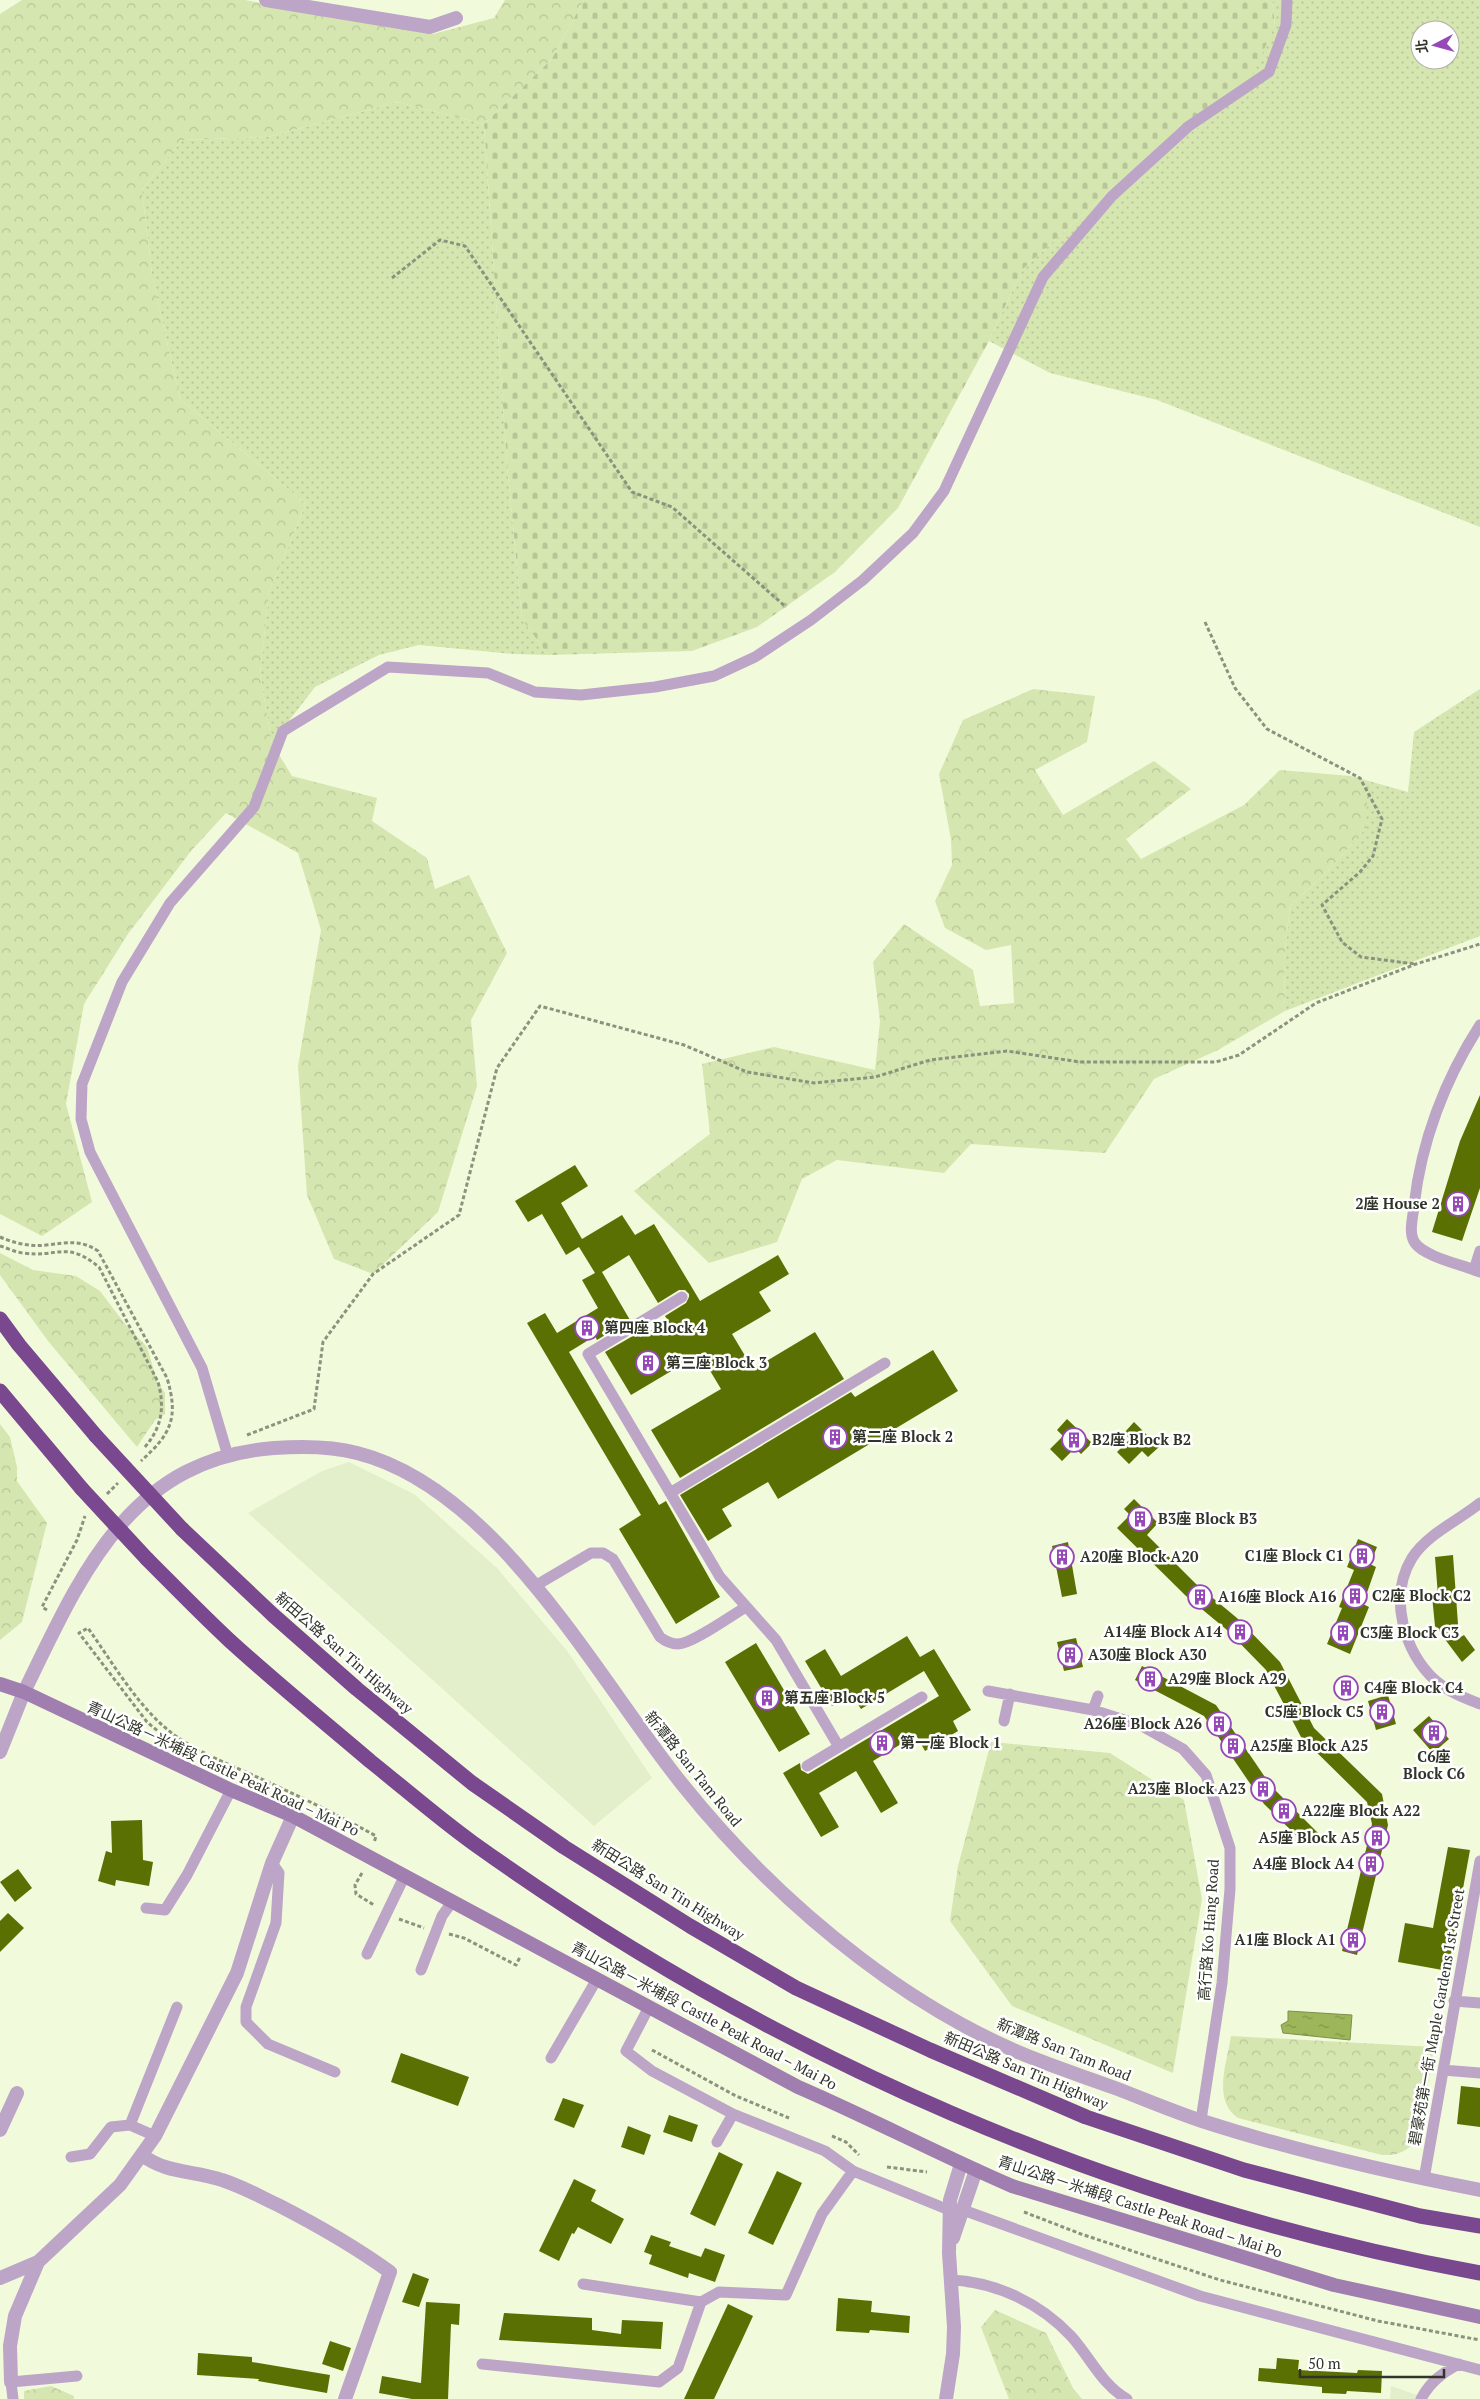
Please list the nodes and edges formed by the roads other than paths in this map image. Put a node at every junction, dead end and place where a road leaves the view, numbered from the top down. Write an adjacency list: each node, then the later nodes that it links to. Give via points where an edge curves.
1 (266, 0): 3 (street, via 430,27)
2 (1287, 0): 11 (lane, via 1286,25 1269,72 1189,126 1112,196 1043,277 944,491 913,533 863,580 811,620 754,658 714,676 655,687 581,695 535,692 488,673 388,667 283,731 254,807 170,902 122,982 88,1063 80,1101 80,1119 90,1152 202,1368)
3 (456, 18)
4 (1480, 1025): 6 (lane, via 1457,1064 1435,1117 1420,1172 1411,1229 1414,1242 1424,1251)
5 (1480, 1251): 6 (lane)
6 (1477, 1271)
7 (682, 1297): 12 (lane, via 588,1354)
8 (0, 1319): 61 (highway, 新田公路 San Tin Highway, bridge, via 96,1436 182,1529 350,1683 472,1783 572,1852 690,1926 796,1988 1086,2117 1244,2170 1420,2216)
9 (885, 1363): 12 (lane)
10 (0, 1392): 63 (highway, bridge, via 82,1489 147,1559 228,1640 291,1695 470,1841 577,1914 685,1980 799,2043 919,2100 1034,2148 1218,2211 1326,2241)
11 (226, 1449): 14 (street, 新潭路 San Tam Road, via 317,1447 354,1452 387,1463 427,1484 461,1509); 18 (street, 新潭路 San Tam Road, via 171,1482 124,1519 89,1564)
12 (670, 1492): 15 (lane, via 720,1577)
13 (1480, 1503): 22 (lane, via 1423,1544 1411,1559 1401,1608 1408,1640 1420,1662 1450,1691)
14 (535, 1586): 15 (lane, via 591,1553 603,1553 613,1559 660,1637 672,1644 691,1640); 48 (street, 新潭路 San Tam Road, via 632,1719 706,1813 765,1875 835,1938 900,1986 993,2041)
15 (746, 1607): 25 (lane, via 776,1640)
16 (0, 1684): 18 (main road, 青山公路－米埔段 Castle Peak Road – Mai Po)
17 (988, 1691): 19 (lane, 高行路 Ko Hang Road)
18 (24, 1692): 26 (street, 新潭路 San Tam Road); 28 (main road, 青山公路－米埔段 Castle Peak Road – Mai Po)
19 (1010, 1694): 23 (lane, 高行路 Ko Hang Road); 24 (lane)
20 (1098, 1696): 23 (lane)
21 (922, 1697): 25 (lane)
22 (1480, 1704)
23 (1093, 1710): 48 (lane, 高行路 Ko Hang Road, via 1140,1725 1183,1749 1206,1775 1230,1848 1222,1983)
24 (1004, 1721)
25 (839, 1747): 27 (lane)
26 (0, 1752)
27 (807, 1766)
28 (231, 1790): 29 (main road, 青山公路－米埔段 Castle Peak Road – Mai Po); 34 (lane, via 165,1910)
29 (293, 1816): 31 (street); 32 (main road, 青山公路－米埔段 Castle Peak Road – Mai Po)
30 (1480, 1861): 38 (lane, 碧豪苑第一街 Maple Gardens 1st Street)
31 (272, 1863): 44 (lane, via 279,1874 276,1923 246,2007 246,2022 268,2044); 51 (street, via 237,1973)
32 (405, 1875): 33 (main road, 青山公路－米埔段 Castle Peak Road – Mai Po); 35 (lane)
33 (452, 1902): 36 (lane, via 442,1916); 37 (main road, 青山公路－米埔段 Castle Peak Road – Mai Po)
34 (146, 1908)
35 (366, 1954)
36 (421, 1970)
37 (597, 1979): 40 (main road, 青山公路－米埔段 Castle Peak Road – Mai Po); 42 (lane)
38 (1454, 2001): 39 (lane); 43 (lane, 碧豪苑第一街 Maple Gardens 1st Street)
39 (1480, 2003)
40 (650, 2007): 47 (lane, via 626,2051 652,2071); 55 (main road, 青山公路－米埔段 Castle Peak Road – Mai Po, via 798,2086)
41 (177, 2008): 49 (lane)
42 (551, 2058)
43 (1443, 2070): 45 (lane); 58 (lane, 碧豪苑第一街 Maple Gardens 1st Street)
44 (335, 2072)
45 (1480, 2073)
46 (17, 2093): 50 (street)
47 (734, 2114): 52 (lane); 57 (lane, via 825,2151)
48 (1201, 2120): 58 (street, 新潭路 San Tam Road, via 1304,2150)
49 (130, 2125): 51 (lane); 54 (lane, via 111,2127 90,2154)
50 (0, 2130)
51 (155, 2136): 53 (street)
52 (717, 2142)
53 (142, 2155): 62 (street, via 120,2185); 75 (street, via 169,2170 221,2179 244,2188 320,2226 390,2272)
54 (71, 2157)
55 (961, 2164): 56 (main road, 青山公路－米埔段 Castle Peak Road – Mai Po); 60 (street, via 952,2188)
56 (976, 2170): 60 (street); 68 (main road, 青山公路－米埔段 Castle Peak Road – Mai Po, via 1012,2186 1334,2285)
57 (853, 2172): 60 (lane); 67 (lane, via 822,2214 786,2295 720,2292)
58 (1424, 2179): 59 (street, 新潭路 San Tam Road)
59 (1480, 2190)
60 (956, 2210): 65 (street, via 950,2253); 70 (lane, via 1200,2296)
61 (1480, 2226)
62 (38, 2262): 64 (street); 73 (street, via 15,2316 10,2346)
63 (1480, 2273)
64 (0, 2278)
65 (951, 2280): 76 (street, via 953,2354); 77 (lane, via 971,2280 1004,2290 1032,2305 1070,2335 1115,2392)
66 (583, 2284): 67 (lane)
67 (701, 2302): 69 (lane, via 678,2368 659,2382)
68 (1480, 2317)
69 (482, 2364)
70 (1459, 2364): 71 (lane); 78 (lane, via 1439,2375)
71 (1480, 2370)
72 (78, 2376): 73 (lane)
73 (12, 2382): 74 (lane)
74 (13, 2399)
75 (345, 2399)
76 (946, 2399)
77 (1127, 2399)
78 (1421, 2399)

